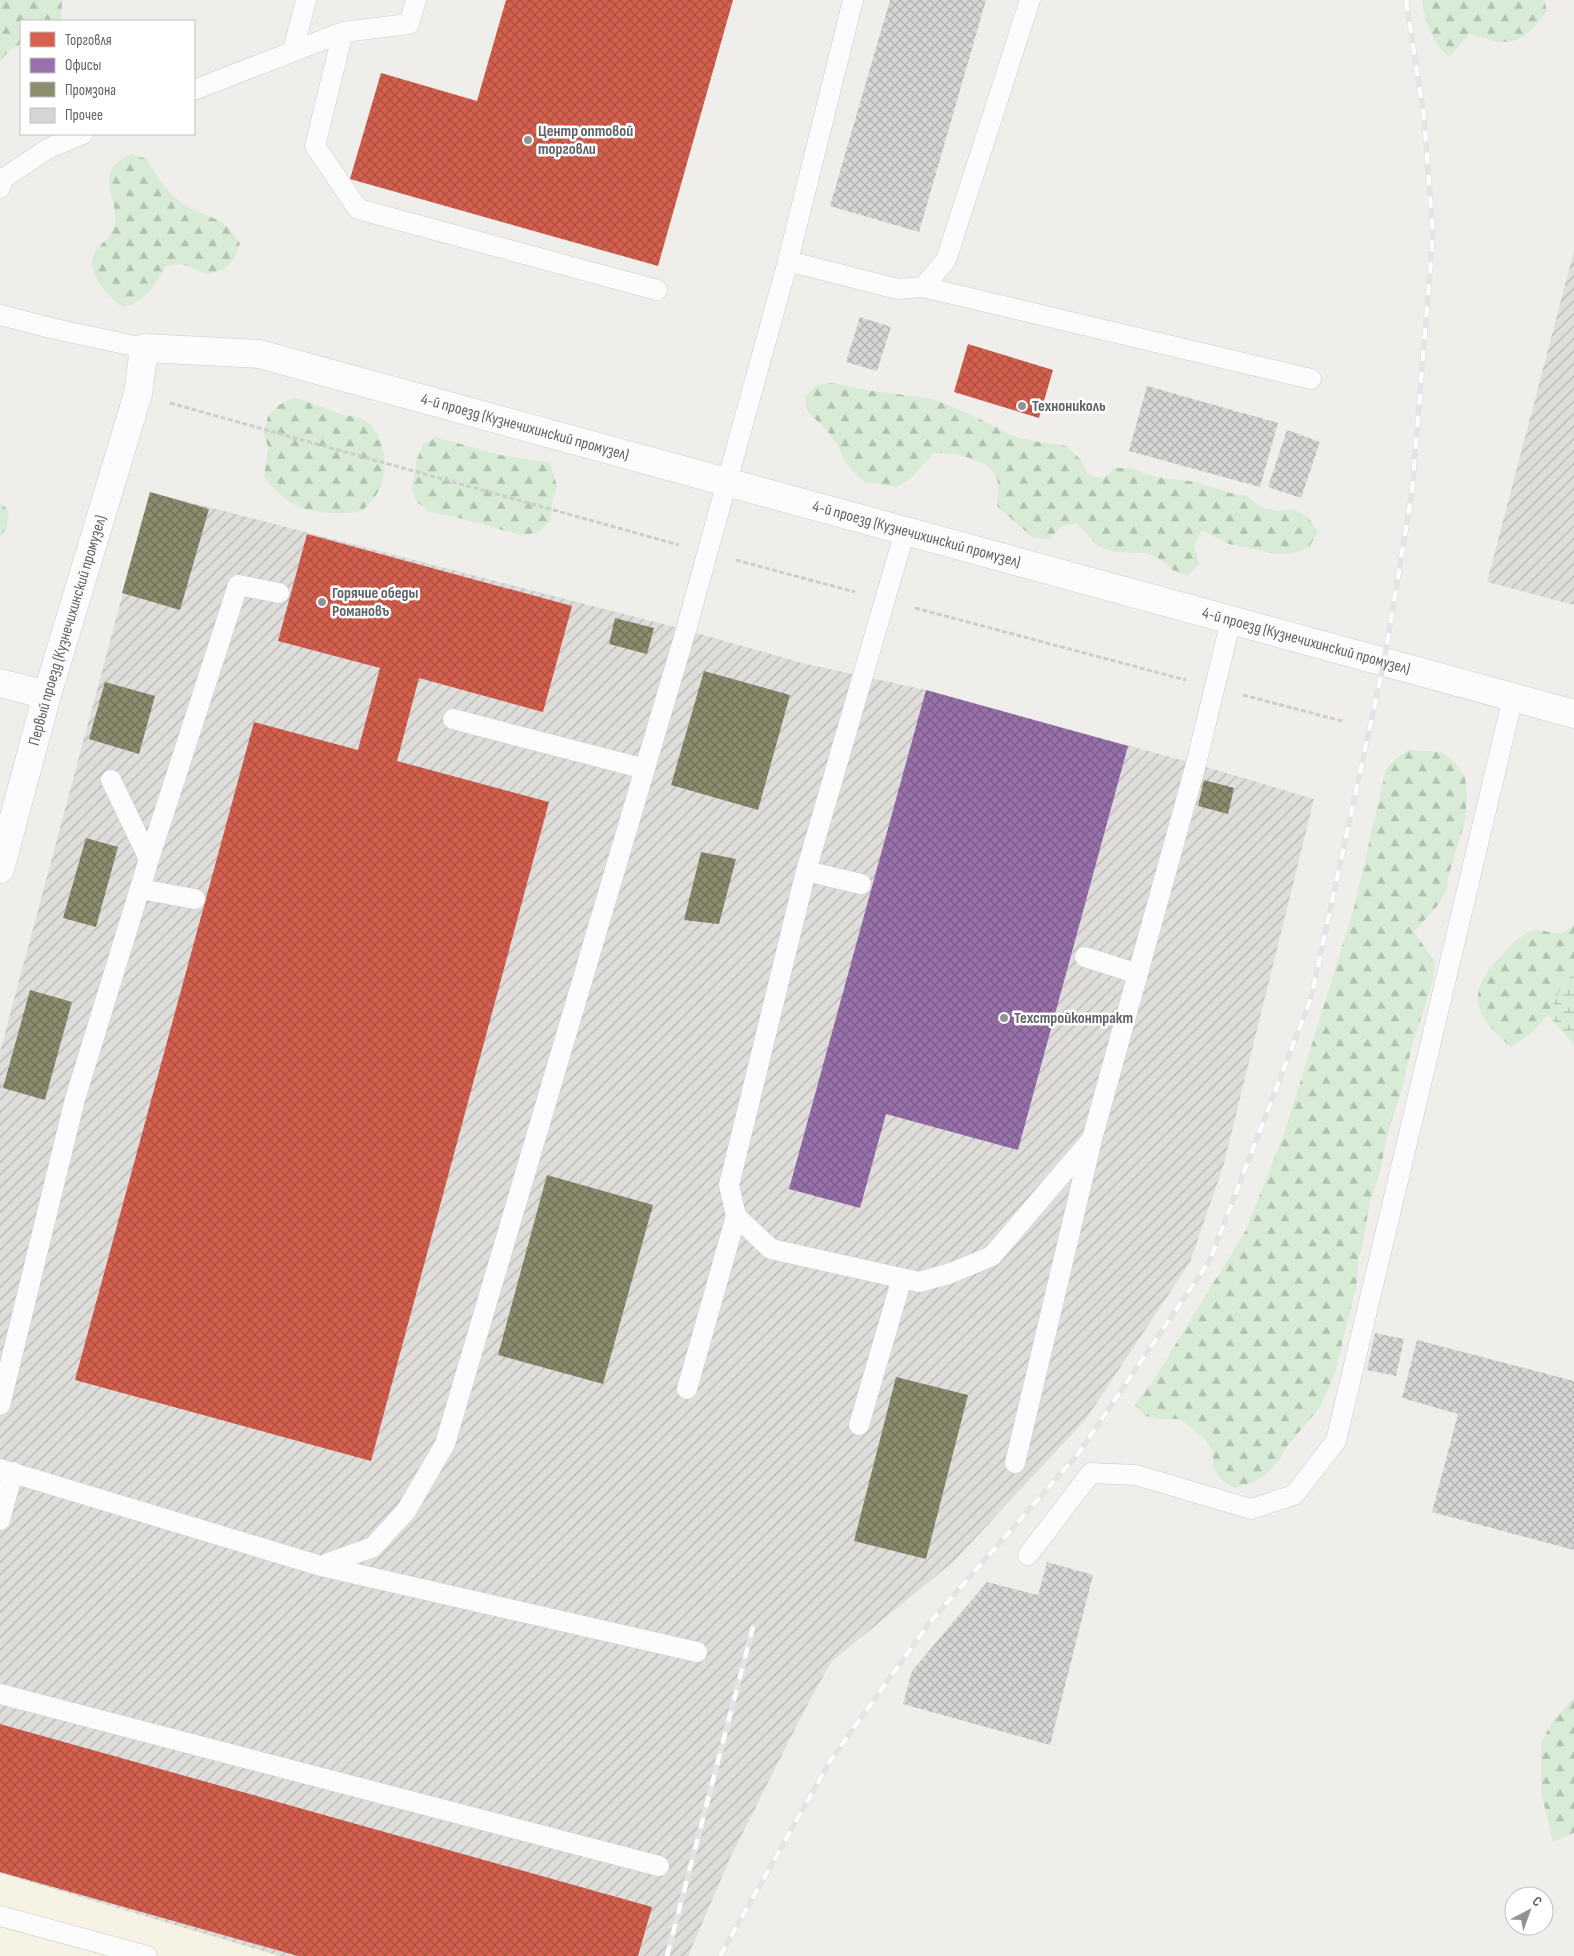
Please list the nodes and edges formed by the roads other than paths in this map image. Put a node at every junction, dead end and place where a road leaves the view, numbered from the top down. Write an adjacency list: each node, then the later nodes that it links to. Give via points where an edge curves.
1 (306, 0): 6 (lane)
2 (416, 0): 5 (lane, via 409,24)
3 (854, 0): 10 (lane)
4 (1030, 0): 11 (lane, via 946,260)
5 (343, 32): 6 (lane); 12 (lane, via 315,146 358,209)
6 (293, 51): 7 (lane)
7 (195, 90)
8 (81, 135): 9 (lane, via 42,153 4,178)
9 (0, 188)
10 (788, 261): 11 (lane, via 898,289); 16 (lane)
11 (923, 288): 15 (lane)
12 (657, 290)
13 (0, 315): 14 (lane)
14 (144, 348): 16 (street, 4-й проезд (Кузнечихинский промузел), via 259,354); 21 (street, Первый проезд (Кузнечихинский промузел), via 138,394)
15 (1311, 379)
16 (726, 482): 17 (street, 4-й проезд (Кузнечихинский промузел)); 25 (lane)
17 (905, 531): 19 (street, 4-й проезд (Кузнечихинский промузел)); 29 (lane)
18 (279, 593): 27 (lane, via 238,585)
19 (1231, 620): 22 (street, 4-й проезд (Кузнечихинский промузел)); 34 (lane, via 1196,764)
20 (0, 683): 21 (street)
21 (47, 695): 28 (street, Первый проезд (Кузнечихинский промузел))
22 (1513, 697): 23 (street, 4-й проезд (Кузнечихинский промузел)); 44 (lane, via 1336,1441 1294,1495 1251,1509 1136,1475 1091,1473)
23 (1574, 714)
24 (453, 720): 25 (lane)
25 (645, 769): 45 (lane, via 445,1444 406,1511 373,1547)
26 (110, 780): 27 (lane)
27 (150, 859): 31 (lane)
28 (0, 869)
29 (806, 871): 30 (lane); 36 (lane, via 729,1185)
30 (861, 884)
31 (140, 890): 32 (lane); 39 (lane, via 75,1099)
32 (195, 899)
33 (1085, 957): 34 (lane)
34 (1138, 974): 35 (lane)
35 (1092, 1139): 37 (lane, via 992,1256 918,1282); 41 (lane)
36 (736, 1216): 37 (lane, via 771,1250); 38 (lane)
37 (902, 1278): 40 (lane)
38 (687, 1388)
39 (0, 1406)
40 (859, 1425)
41 (1015, 1463)
42 (6, 1471): 43 (lane); 45 (lane)
43 (0, 1520)
44 (1028, 1555)
45 (321, 1566): 46 (lane)
46 (697, 1652)
47 (0, 1694): 48 (lane)
48 (659, 1866)
49 (1, 1918): 50 (lane)
50 (147, 1956)

